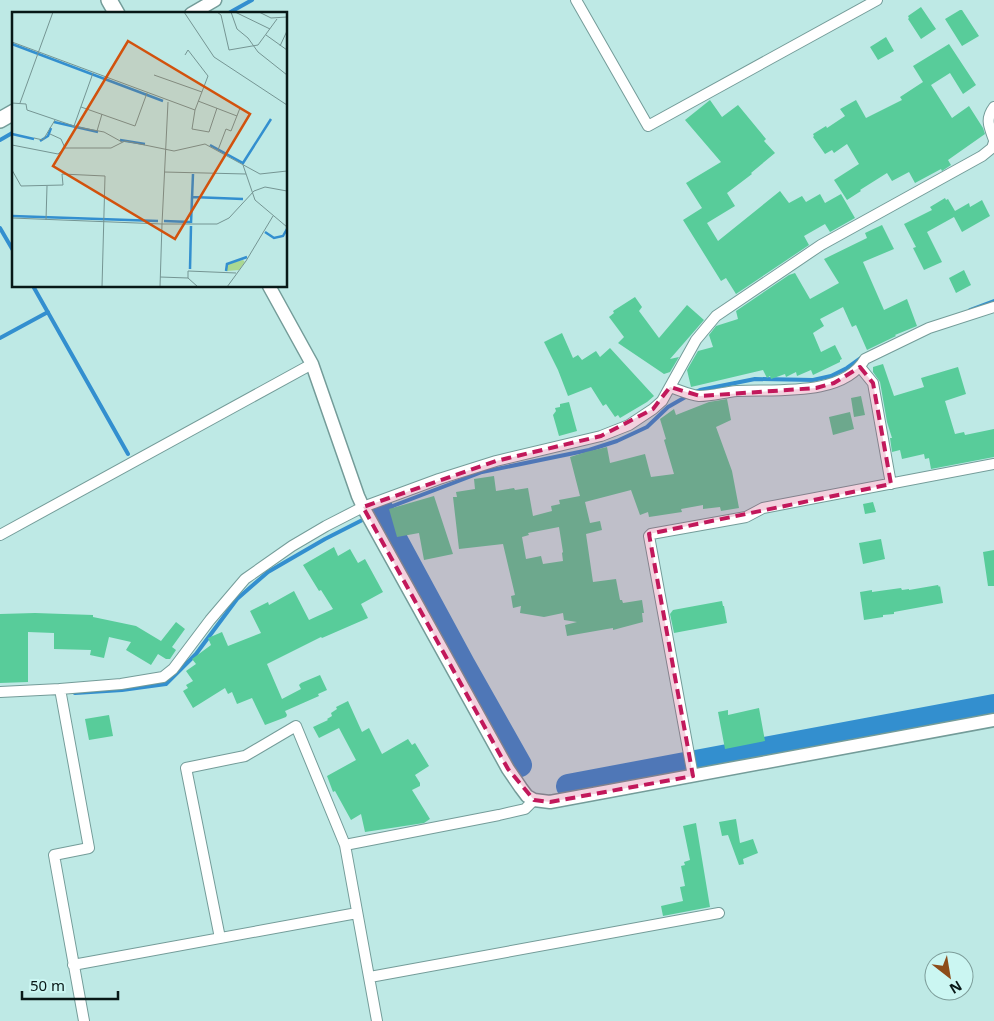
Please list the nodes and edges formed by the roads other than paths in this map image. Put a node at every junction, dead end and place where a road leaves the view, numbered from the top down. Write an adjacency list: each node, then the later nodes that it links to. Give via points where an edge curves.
1 (109, 0): 5 (main road)
2 (215, 0): 6 (street)
3 (576, 0): 4 (street, via 648,126)
4 (877, 0)
5 (116, 12)
6 (194, 12)
7 (994, 107): 10 (street, via 988,122)
8 (12, 113): 9 (main road)
9 (0, 120)
10 (994, 145): 15 (street, via 982,156 821,245 716,316 696,340)
11 (270, 288): 13 (street)
12 (994, 308): 14 (street, via 929,328 865,359)
13 (312, 364): 18 (street); 19 (street)
14 (860, 367): 15 (street, via 834,383 816,388 736,391 700,396); 17 (street, via 873,383)
15 (670, 387): 18 (street, via 653,409 628,425 601,436 439,479)
16 (994, 464): 17 (street)
17 (891, 484): 23 (street, via 763,508 746,517 649,536)
18 (363, 507): 20 (street, via 292,546 245,579 174,669 163,677); 24 (street, via 508,769)
19 (0, 535)
20 (60, 689): 21 (street); 29 (street, via 89,848 54,855)
21 (0, 692)
22 (994, 720): 23 (street)
23 (693, 776): 24 (street, via 550,802)
24 (534, 800): 25 (street, via 525,809)
25 (345, 845): 26 (street); 28 (street, via 296,726 245,756 186,768)
26 (358, 913): 28 (street); 30 (street)
27 (719, 913): 30 (street)
28 (220, 938): 29 (street)
29 (73, 965): 31 (street)
30 (370, 978): 32 (street)
31 (84, 1021)
32 (378, 1021)

